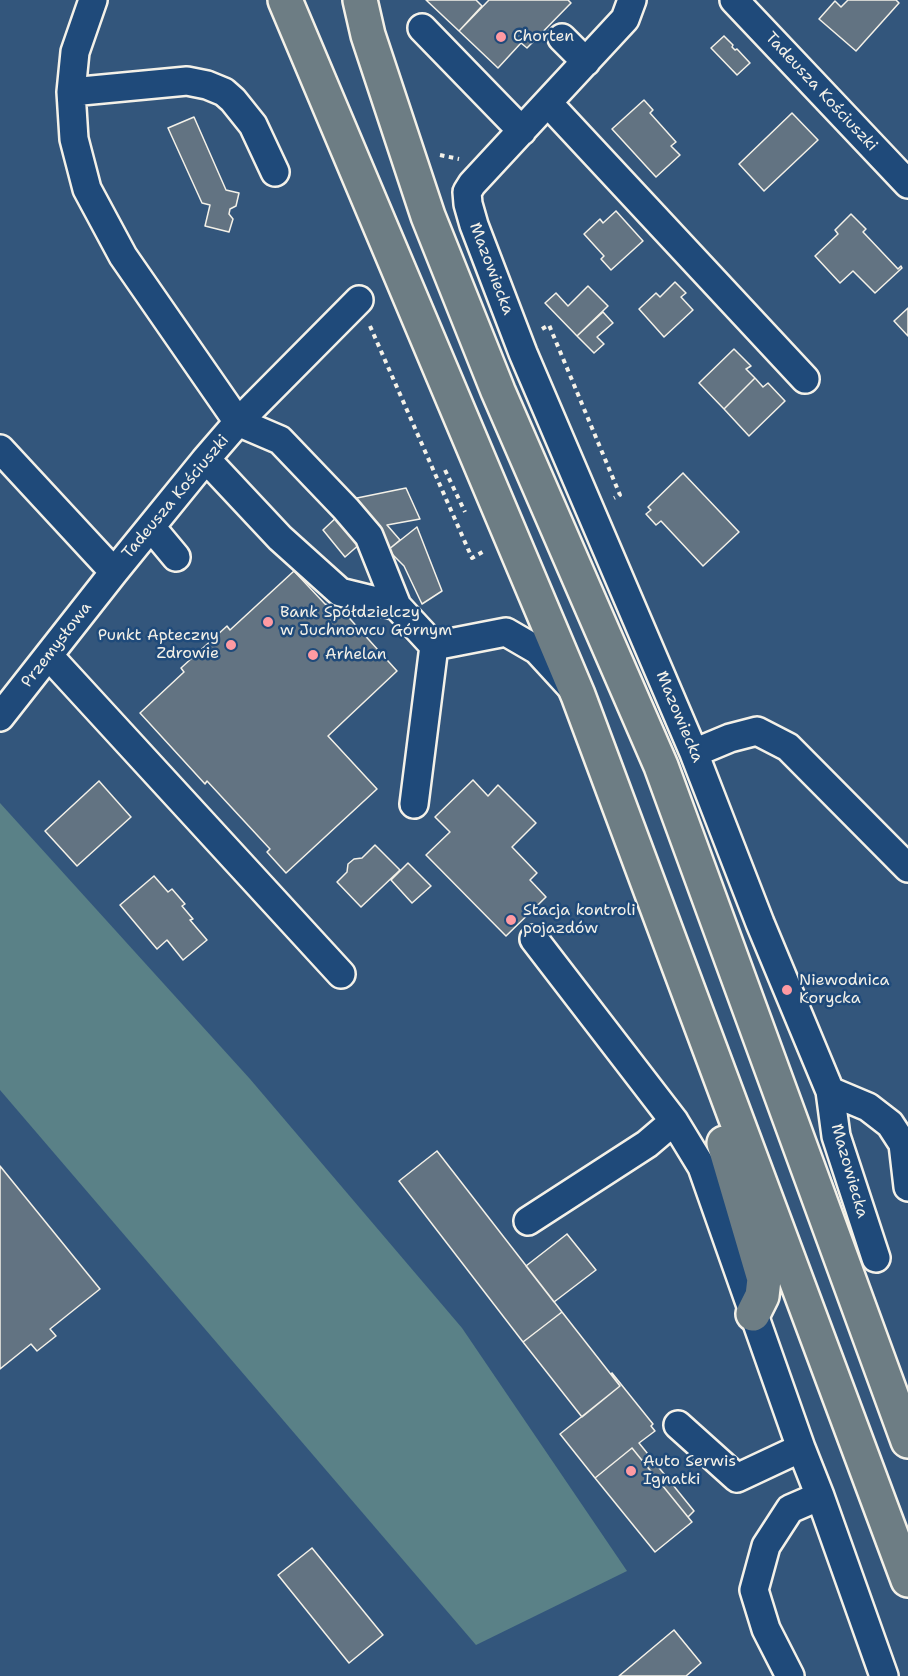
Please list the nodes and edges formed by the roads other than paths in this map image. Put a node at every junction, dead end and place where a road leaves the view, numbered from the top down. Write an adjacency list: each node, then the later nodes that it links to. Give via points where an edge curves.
1 (93, 0): 9 (street, via 75,52)
2 (285, 0): 25 (main road)
3 (360, 0): 40 (main road, via 428,216 498,391 661,766)
4 (632, 0): 8 (street, via 625,19)
5 (734, 0): 13 (street, Tadeusza Kościuszki)
6 (423, 28): 11 (street)
7 (562, 38): 8 (street)
8 (586, 62): 10 (street)
9 (71, 92): 12 (street, via 187,81 224,92 253,125); 16 (street, via 74,139 87,189 123,256)
10 (548, 103): 11 (street); 15 (street)
11 (522, 131): 27 (street, Mazowiecka, via 472,184 467,192 468,204 523,353)
12 (275, 172)
13 (908, 184)
14 (359, 300): 16 (street, Tadeusza Kościuszki)
15 (805, 379)
16 (238, 422): 18 (street, Tadeusza Kościuszki); 22 (street, via 279,440 369,536)
17 (0, 449): 21 (street)
18 (206, 459): 19 (street, Tadeusza Kościuszki); 22 (street, via 280,538 340,592)
19 (151, 527): 20 (street); 21 (street, Tadeusza Kościuszki)
20 (176, 557)
21 (114, 572): 24 (street, Przemysłowa)
22 (397, 606): 23 (street)
23 (434, 646): 25 (street, via 506,632 537,650); 28 (street)
24 (49, 656): 26 (street, Przemysłowa); 31 (street)
25 (578, 695): 32 (main road)
26 (0, 717)
27 (694, 753): 29 (street, via 757,731 788,747); 33 (street, Mazowiecka)
28 (414, 804)
29 (908, 868)
30 (534, 939): 34 (street)
31 (341, 974)
32 (721, 1078): 38 (main road, via 723,1142 764,1279 762,1296); 43 (main road)
33 (830, 1091): 35 (street, via 868,1107 890,1124 903,1144); 37 (street, Mazowiecka, via 836,1136)
34 (674, 1121): 36 (street, via 647,1144); 38 (street, via 702,1167)
35 (908, 1187)
36 (528, 1221)
37 (876, 1258)
38 (753, 1314): 41 (street)
39 (678, 1425): 41 (street, via 736,1478)
40 (908, 1441)
41 (801, 1448): 42 (street)
42 (820, 1496): 44 (street, via 790,1509 766,1546 754,1590 766,1629); 45 (street)
43 (908, 1580)
44 (790, 1676)
45 (884, 1676)

